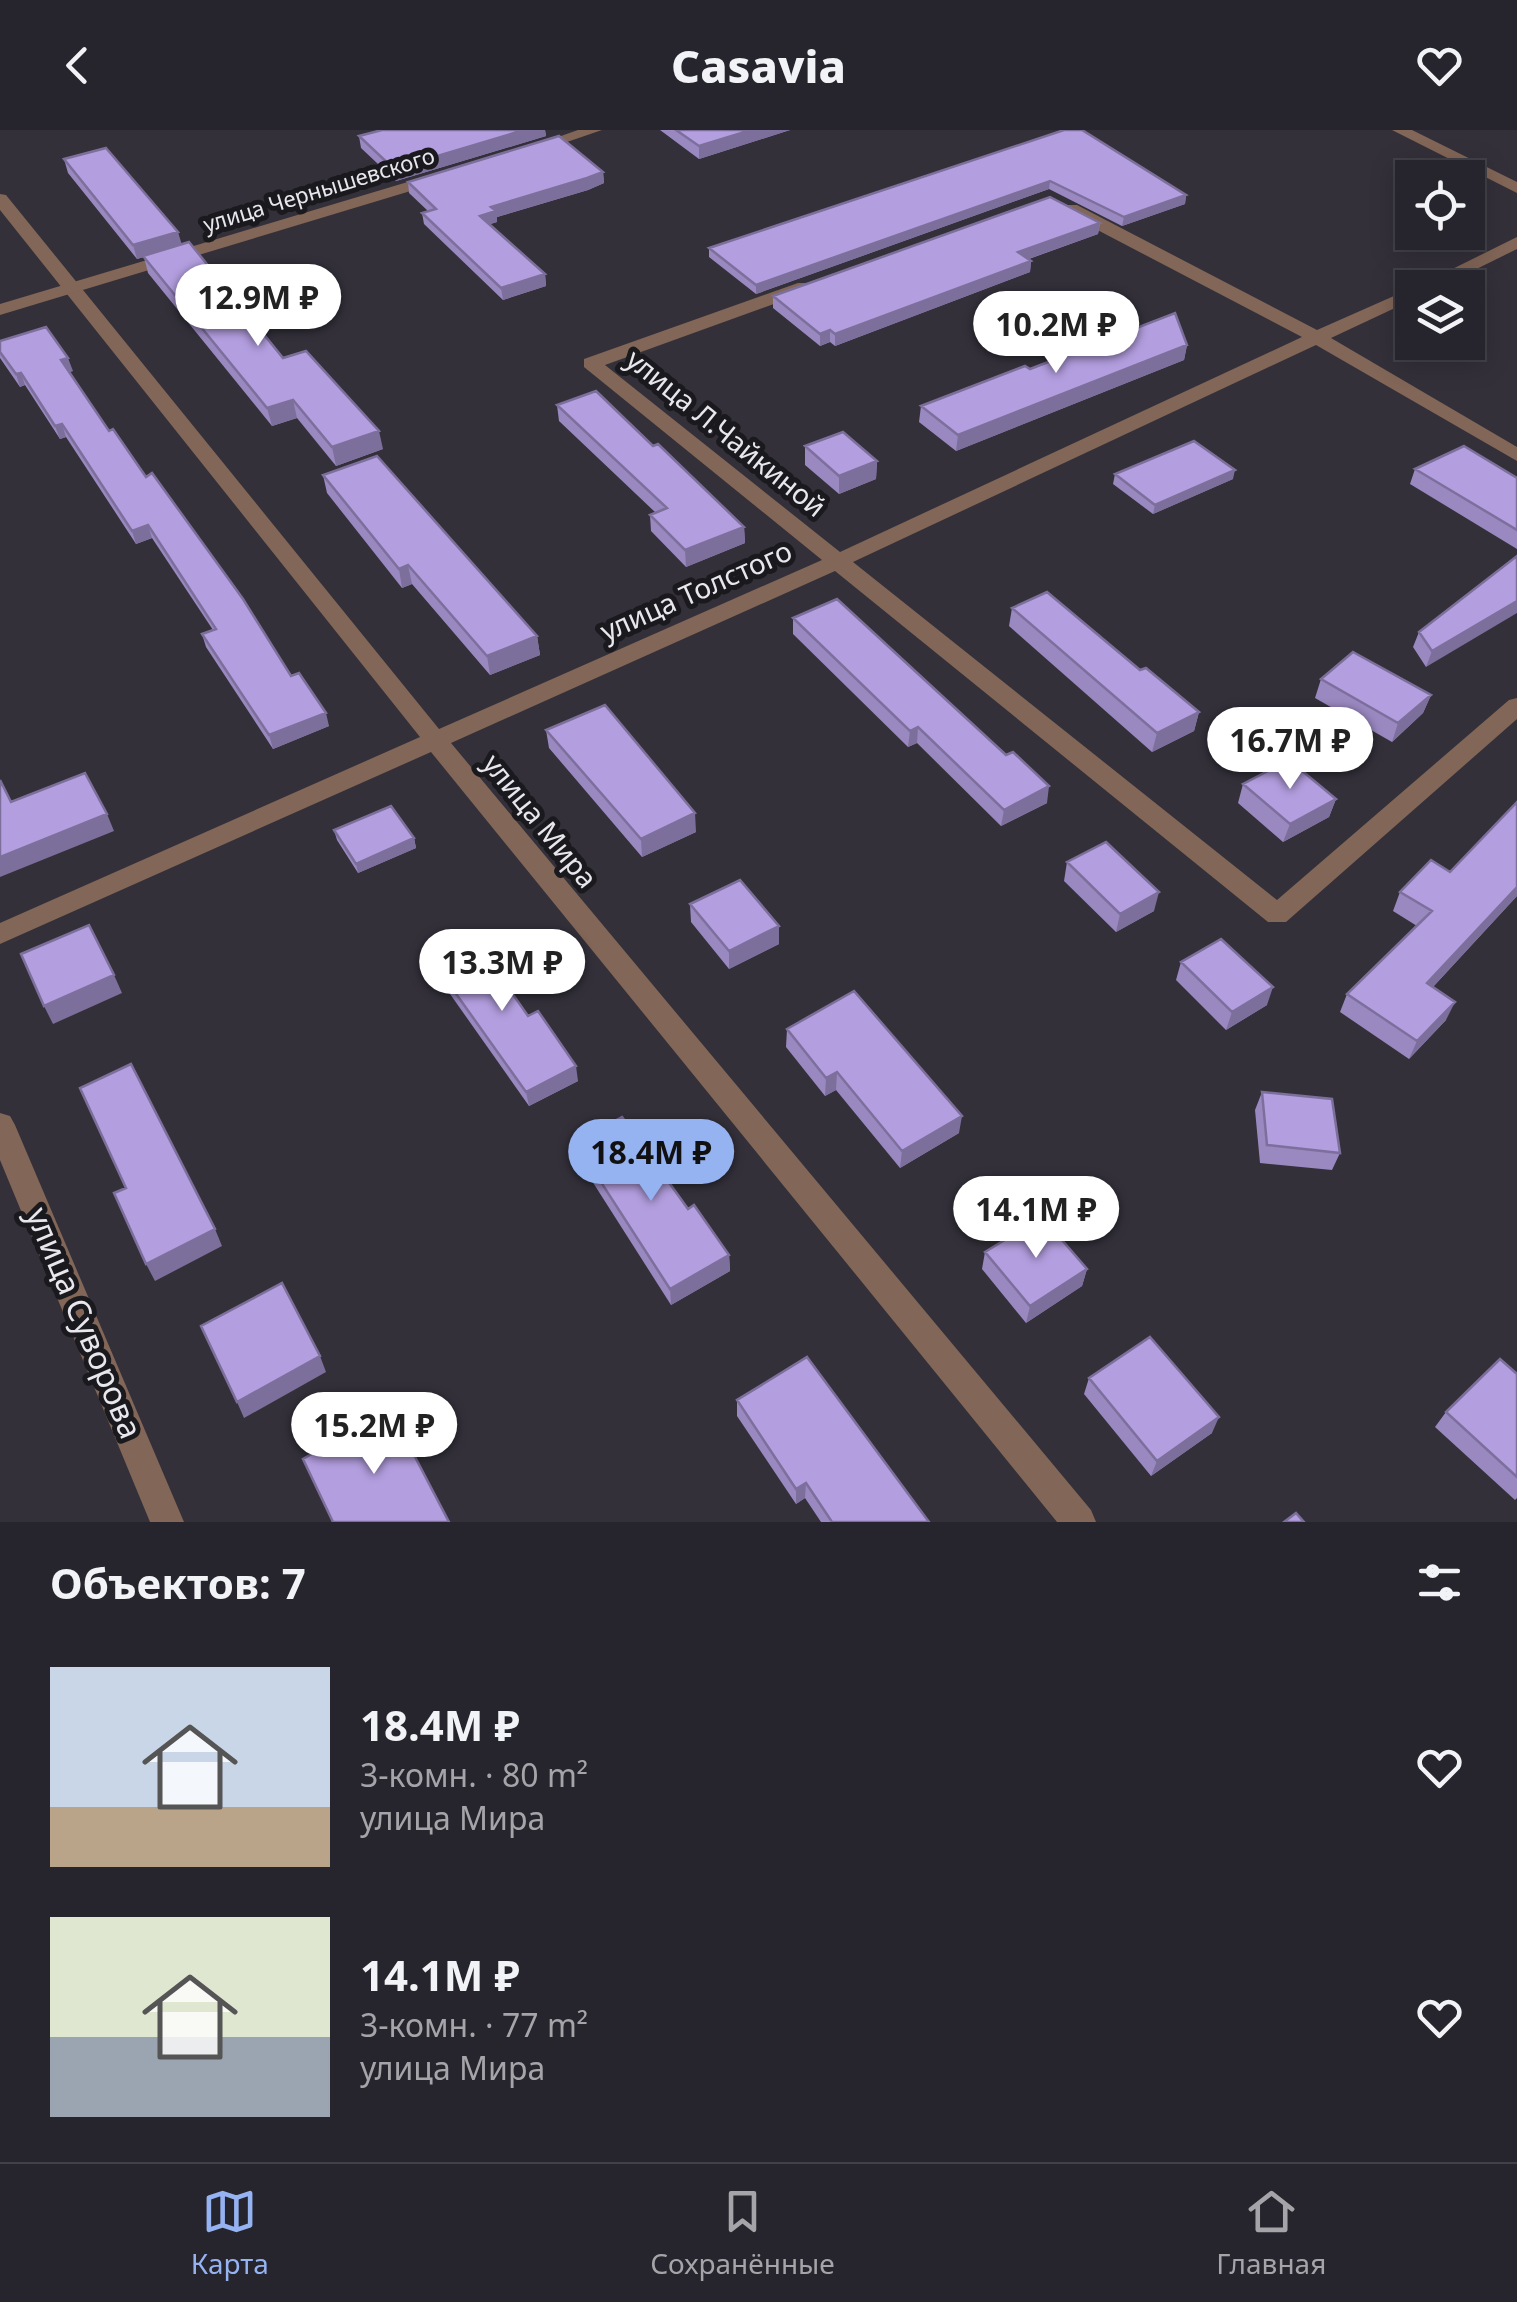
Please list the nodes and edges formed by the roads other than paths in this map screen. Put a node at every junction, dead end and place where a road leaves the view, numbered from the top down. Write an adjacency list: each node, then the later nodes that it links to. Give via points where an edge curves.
1 (594, 130): 3 (street)
2 (1400, 130): 5 (street)
3 (519, 153)
4 (463, 170): 11 (street, улица Чернышевского)
5 (1517, 188)
6 (1050, 198): 14 (street)
7 (0, 199): 11 (street, улица Мира)
8 (1517, 242): 9 (street)
9 (1460, 270)
10 (830, 278): 16 (street, улица Л.Чайкиной, via 591,364)
11 (70, 290): 13 (street, улица Чернышевского); 18 (street, улица Мира)
12 (1395, 300): 14 (street, улица Толстого)
13 (0, 310)
14 (1318, 338): 15 (street); 16 (street, улица Толстого)
15 (1517, 455)
16 (838, 561): 17 (street, улица Л.Чайкиной, via 1276,915); 18 (street, улица Толстого)
17 (1517, 706)
18 (434, 740): 19 (street, улица Толстого); 22 (street, улица Мира)
19 (0, 934)
20 (0, 1125): 21 (street, улица Суворова)
21 (167, 1522)
22 (1079, 1522)

